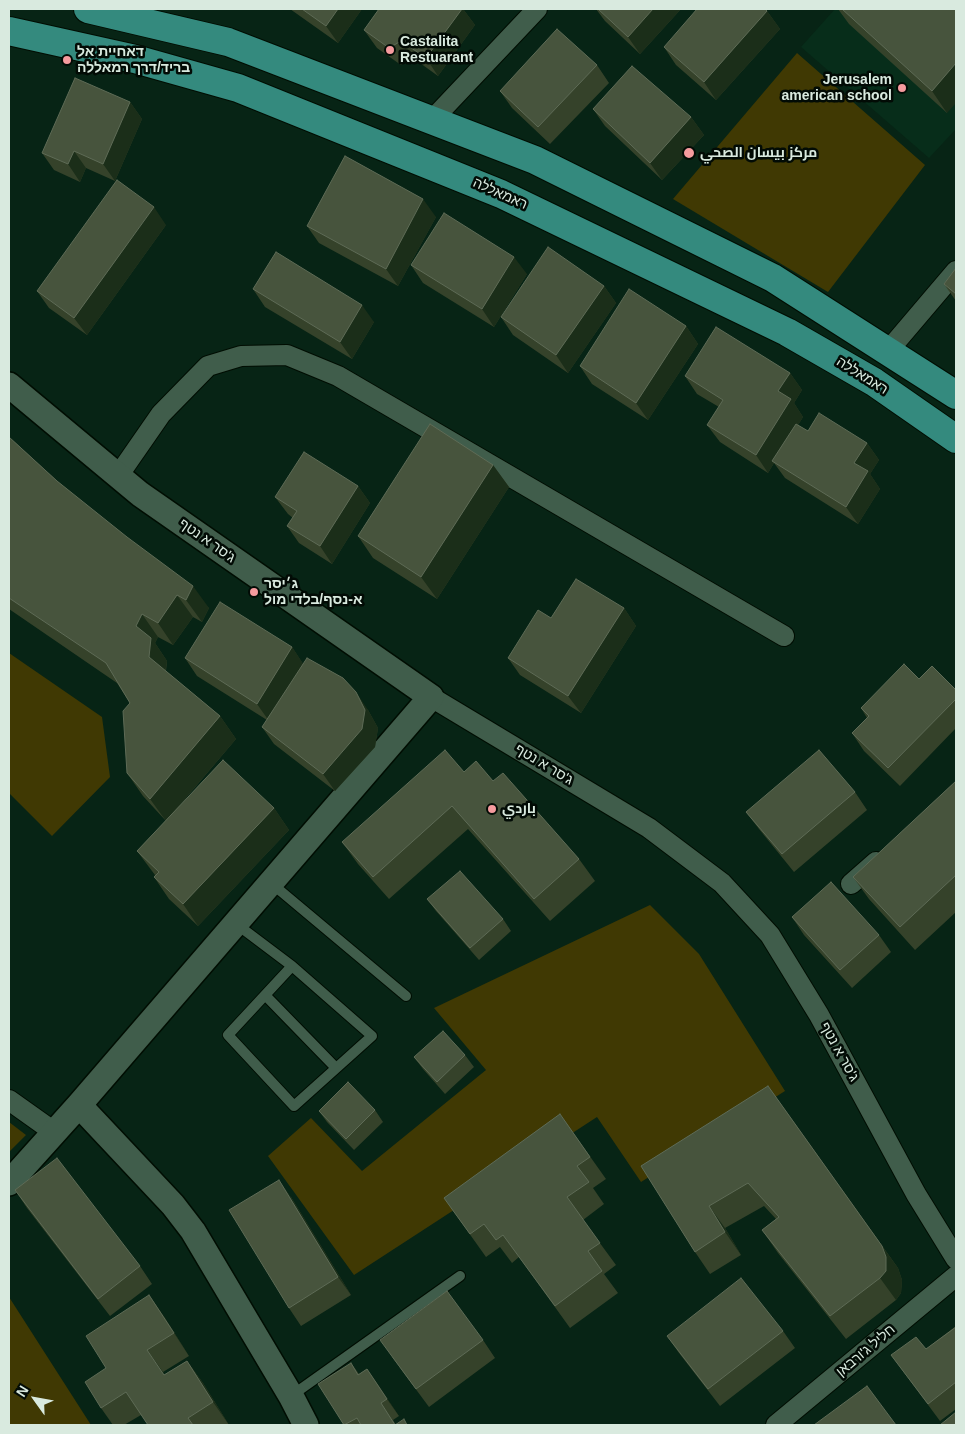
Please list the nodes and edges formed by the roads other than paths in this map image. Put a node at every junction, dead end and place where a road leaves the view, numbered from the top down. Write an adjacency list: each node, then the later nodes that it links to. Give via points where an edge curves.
1 (88, 9): 4 (highway, via 228,42)
2 (537, 9): 4 (street)
3 (9, 32): 9 (highway, ראמאללה, via 135,59 238,88 501,194 787,332 874,382)
4 (432, 120): 6 (highway, via 535,160 773,278)
5 (956, 271): 6 (street)
6 (888, 351): 8 (highway)
7 (9, 384): 10 (street, ג'סר א נטף)
8 (956, 395)
9 (956, 439)
10 (118, 476): 11 (street, via 161,414 208,366 241,356 287,355 338,376); 12 (street, ג'סר א נטף)
11 (784, 636)
12 (431, 697): 14 (street); 25 (street, ג'סר א נטף, via 649,828 722,883 770,935 819,1015 916,1194)
13 (886, 852): 15 (street)
14 (270, 883): 16 (street); 19 (lane)
15 (851, 884)
16 (235, 923): 17 (lane); 22 (street)
17 (292, 966): 18 (lane); 20 (lane, via 372,1036)
18 (265, 995): 20 (lane); 20 (lane, via 228,1035 294,1106)
19 (406, 996)
20 (336, 1068)
21 (9, 1100): 23 (street)
22 (79, 1105): 23 (street); 28 (street, via 167,1198 193,1231)
23 (54, 1132): 24 (street)
24 (9, 1183)
25 (956, 1259)
26 (460, 1276): 28 (lane)
27 (956, 1276): 30 (street, חליל ג'ורבאן)
28 (291, 1396): 29 (street)
29 (306, 1425)
30 (776, 1425)

